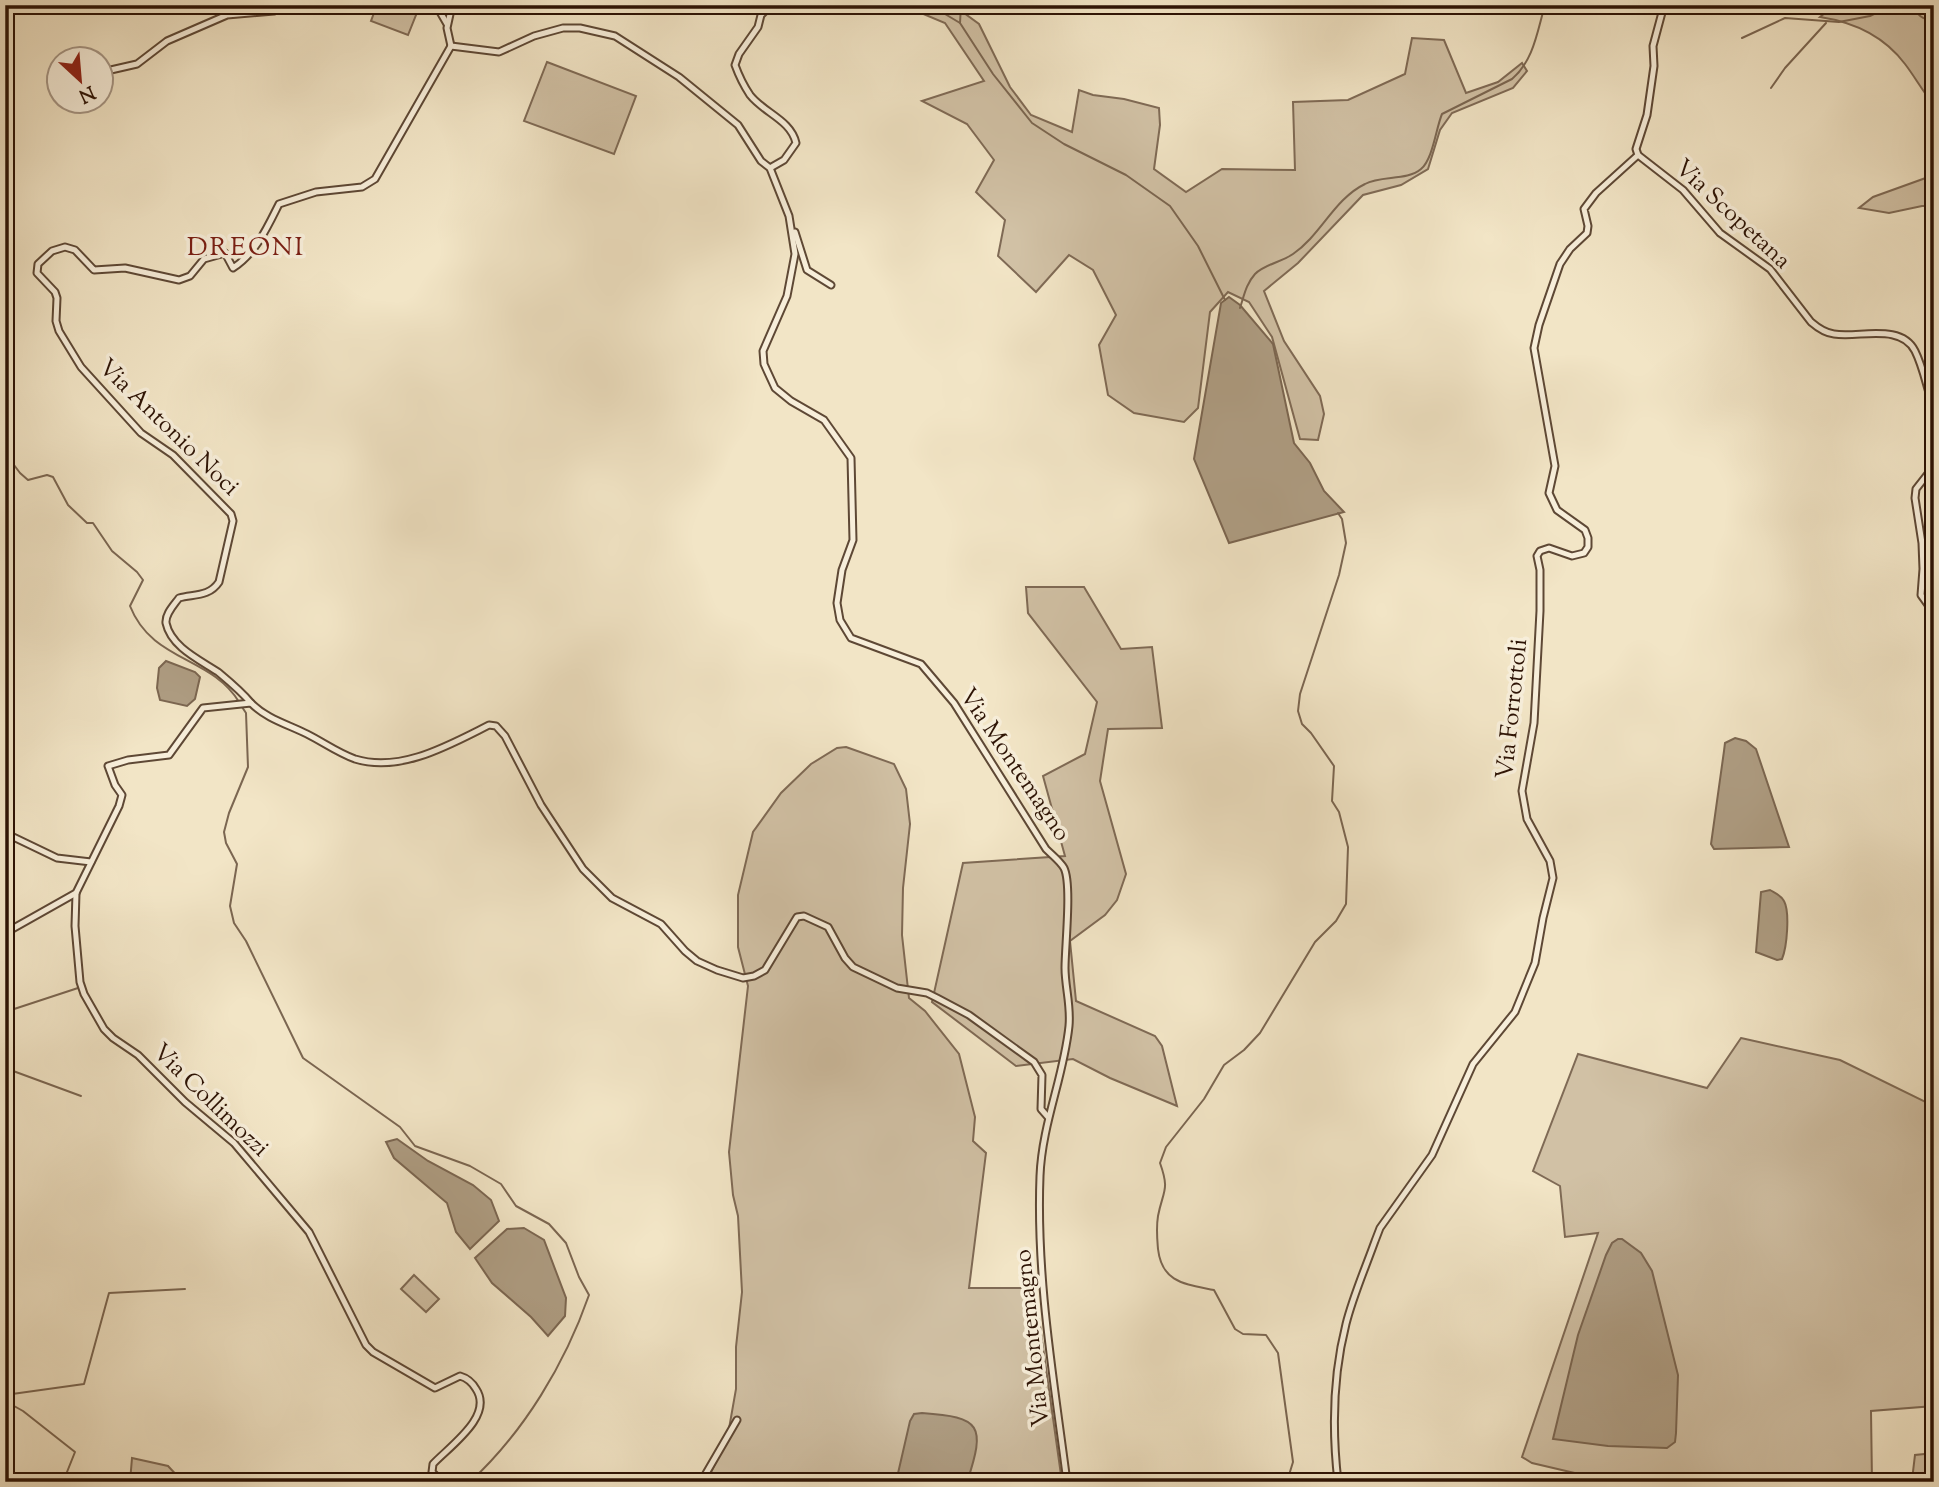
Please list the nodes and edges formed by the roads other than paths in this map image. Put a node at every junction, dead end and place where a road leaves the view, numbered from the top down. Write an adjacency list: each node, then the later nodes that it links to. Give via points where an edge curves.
1 (290, 5): 8 (street, via 227,15 167,41 137,64)
2 (436, 5): 6 (street)
3 (452, 5): 6 (street)
4 (780, 5): 10 (street, via 761,15 735,65 751,96 795,135 796,143 784,160)
5 (1664, 5): 9 (street, Via Scopetana, via 1653,46 1654,66)
6 (447, 24): 7 (street)
7 (452, 46): 10 (street, Via Montemagno, via 499,52 563,29 615,36 679,77 738,125); 16 (street, Via Antonio Noci, via 375,179 362,187 316,191 279,204 246,260 233,268 225,253 204,259 190,276 179,280 125,268 100,271 65,247 52,251 38,264 37,273 57,298 59,331 81,367 141,433 173,455 231,514 233,522 215,589 179,598 166,623 180,646)
8 (116, 69)
9 (1638, 155): 13 (street, Via Scopetana, via 1683,190 1720,233 1770,269 1819,329 1836,335 1897,335 1908,342); 26 (street, Via Forrottoli, via 1584,209 1587,233 1565,257 1552,282 1534,348 1555,466 1549,493 1557,510 1588,538 1584,553 1572,556 1549,548 1537,556 1540,611 1534,723 1522,791 1527,819 1550,861 1553,878 1535,963 1515,1013 1473,1064 1432,1155 1375,1241 1346,1324 1340,1359 1333,1426)
10 (770, 168): 11 (street, Via Montemagno)
11 (789, 216): 12 (street, via 807,270); 21 (street, Via Montemagno, via 795,254 788,296 763,351 764,364 775,388 824,419 851,458 853,540 842,570 837,603 840,620 851,638 921,664 954,703 1046,849 1063,866 1069,882 1065,977 1069,1024)
12 (831, 285)
13 (1934, 408)
14 (1934, 466): 15 (street, via 1916,489 1915,498 1922,543 1921,596)
15 (1934, 613)
16 (251, 703): 18 (street, via 203,708 169,755 108,766 122,795); 21 (street, via 270,718 370,762 416,758 489,725 496,726 583,869 612,898 661,923 698,961 743,978 754,976 765,970 797,917 818,920 828,927 853,967 897,988 937,998 1034,1062 1042,1075 1041,1109)
17 (5, 833): 18 (street, via 57,858)
18 (91, 862): 19 (street)
19 (76, 893): 20 (street); 23 (street, Via Collimozzi, via 80,982 108,1034 138,1055 229,1138 309,1232 355,1328 373,1352 435,1388 460,1376 477,1390 482,1399 477,1419 433,1464 432,1472 440,1480)
20 (5, 933)
21 (1048, 1117): 25 (street, Via Montemagno, via 1040,1173 1039,1240)
22 (737, 1420): 24 (street)
23 (465, 1481)
24 (701, 1482)
25 (1067, 1482)
26 (1338, 1482)

